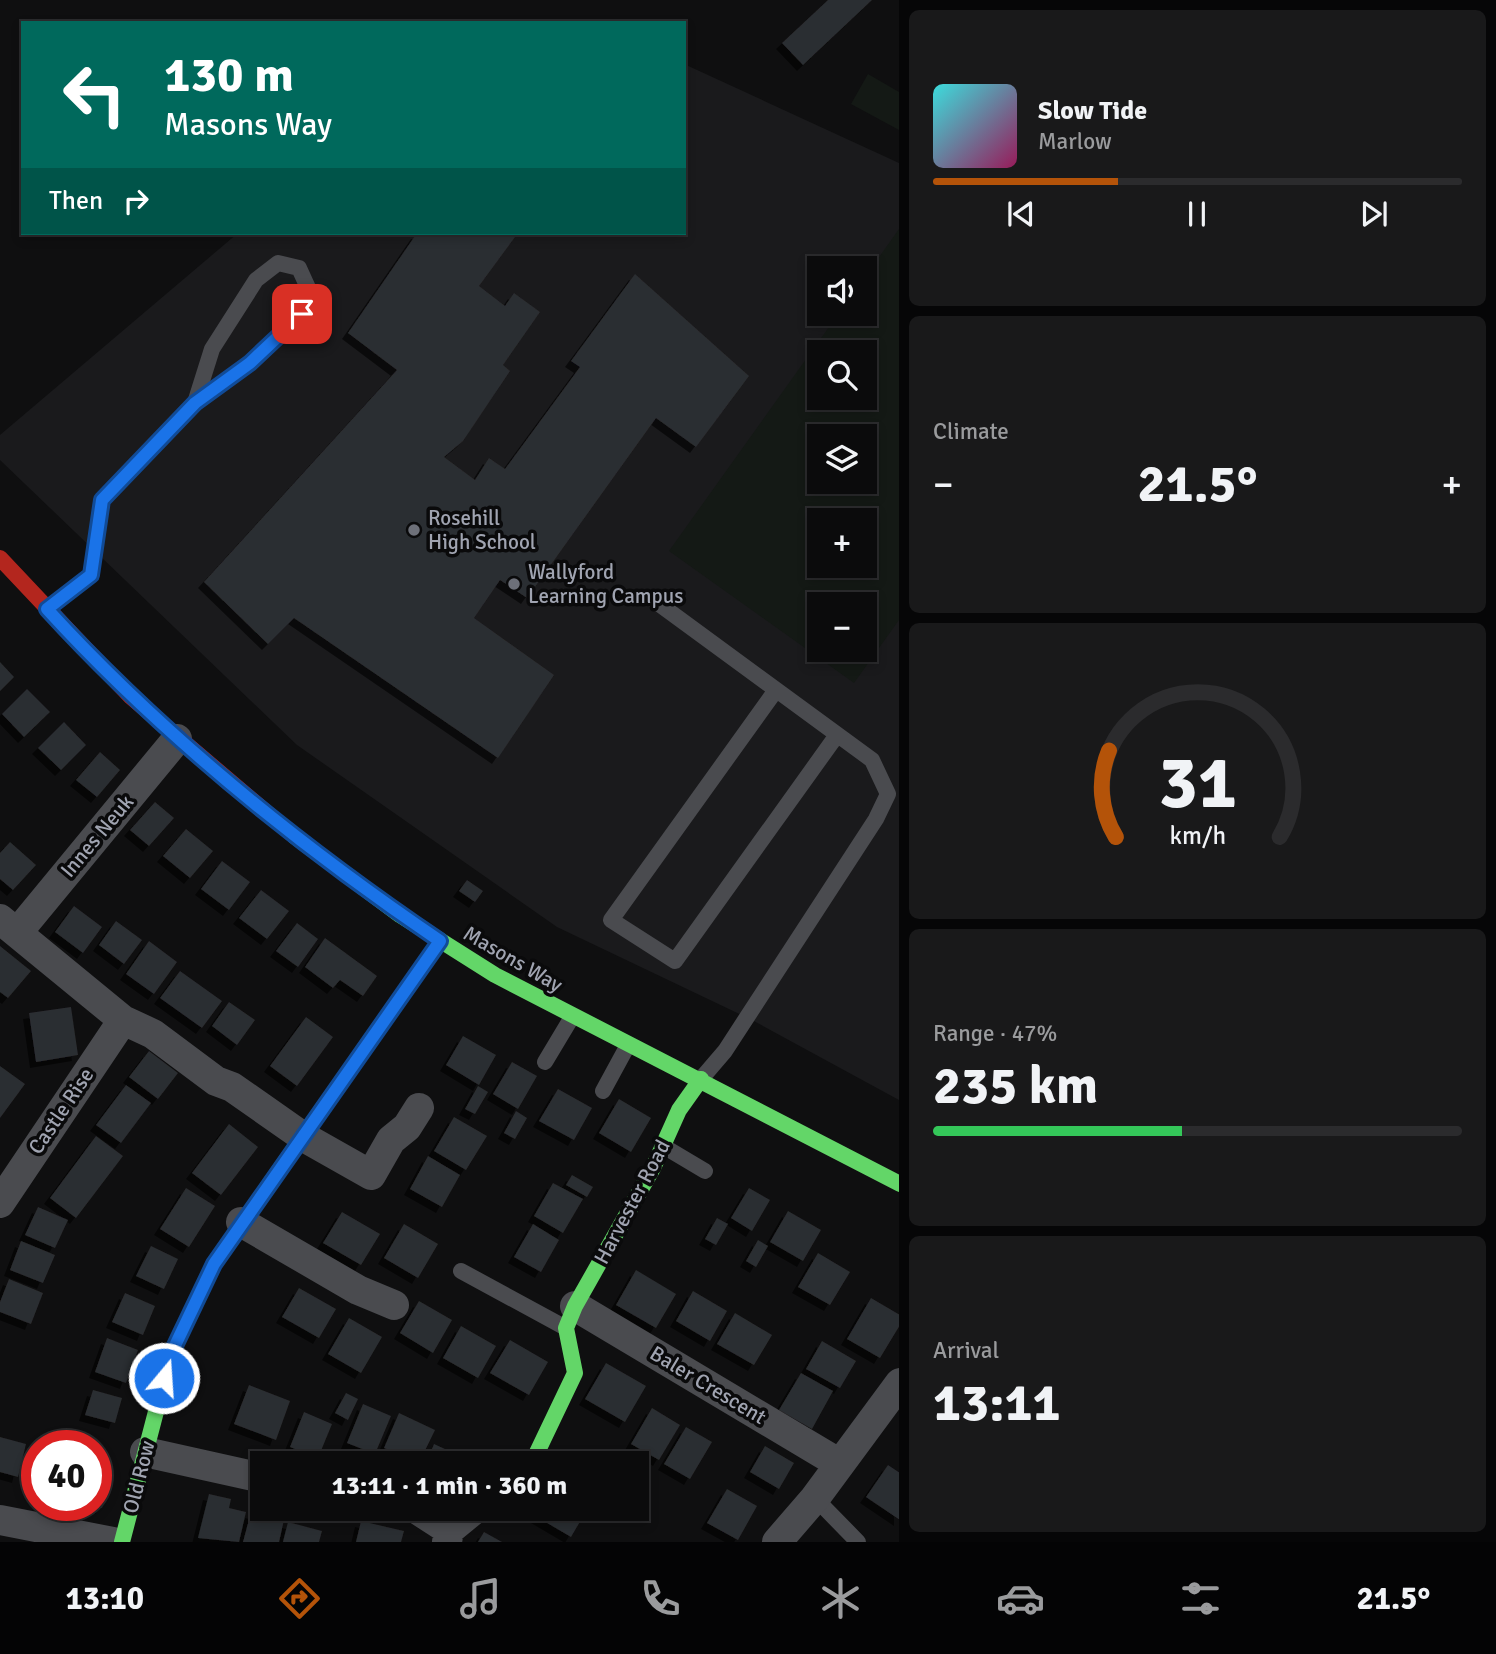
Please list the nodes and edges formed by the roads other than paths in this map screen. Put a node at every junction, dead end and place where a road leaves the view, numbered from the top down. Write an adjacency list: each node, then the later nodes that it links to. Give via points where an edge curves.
1 (195, 403): 1 (lane, via 212,349 256,280 278,263 299,268 309,290 302,314 250,363); 4 (lane, via 102,500 91,575)
2 (0, 558): 4 (street, Masons Way)
3 (651, 598): 5 (lane)
4 (47, 609): 7 (street, Masons Way, via 95,662)
5 (776, 690): 6 (lane); 6 (lane, via 611,920 675,961)
6 (837, 734): 14 (lane, via 872,760 888,794 725,1051)
7 (177, 739): 8 (street, Innes Neuk); 9 (street, Masons Way, via 292,835)
8 (8, 926): 11 (street)
9 (440, 941): 10 (street, Masons Way); 17 (street, Old Row)
10 (572, 1017): 12 (street, Masons Way); 13 (lane)
11 (123, 1020): 17 (street, via 153,1034 216,1082 232,1087); 21 (street, Castle Rise)
12 (628, 1045): 14 (street, Masons Way); 15 (lane)
13 (545, 1062)
14 (701, 1079): 18 (street, Harvester Road, via 679,1110); 20 (street, Masons Way)
15 (603, 1091)
16 (419, 1108): 17 (street, via 391,1140 371,1175)
17 (302, 1136): 22 (street, Old Row)
18 (663, 1146): 19 (lane); 25 (street, Harvester Road)
19 (705, 1171)
20 (899, 1184)
21 (0, 1203)
22 (241, 1223): 24 (street, via 358,1290); 28 (street, Old Row, via 214,1264 171,1354)
23 (461, 1272): 25 (lane)
24 (394, 1305)
25 (571, 1317): 27 (street, via 575,1373); 29 (street, Baler Crescent)
26 (899, 1383): 29 (street)
27 (538, 1451)
28 (145, 1452): 30 (street); 37 (street, Old Row)
29 (840, 1464): 31 (street)
30 (250, 1475)
31 (815, 1498): 38 (street); 39 (lane)
32 (0, 1520): 36 (street)
33 (430, 1521): 35 (street)
34 (463, 1521): 35 (street)
35 (448, 1536)
36 (113, 1542)
37 (122, 1542)
38 (777, 1542)
39 (859, 1542)

